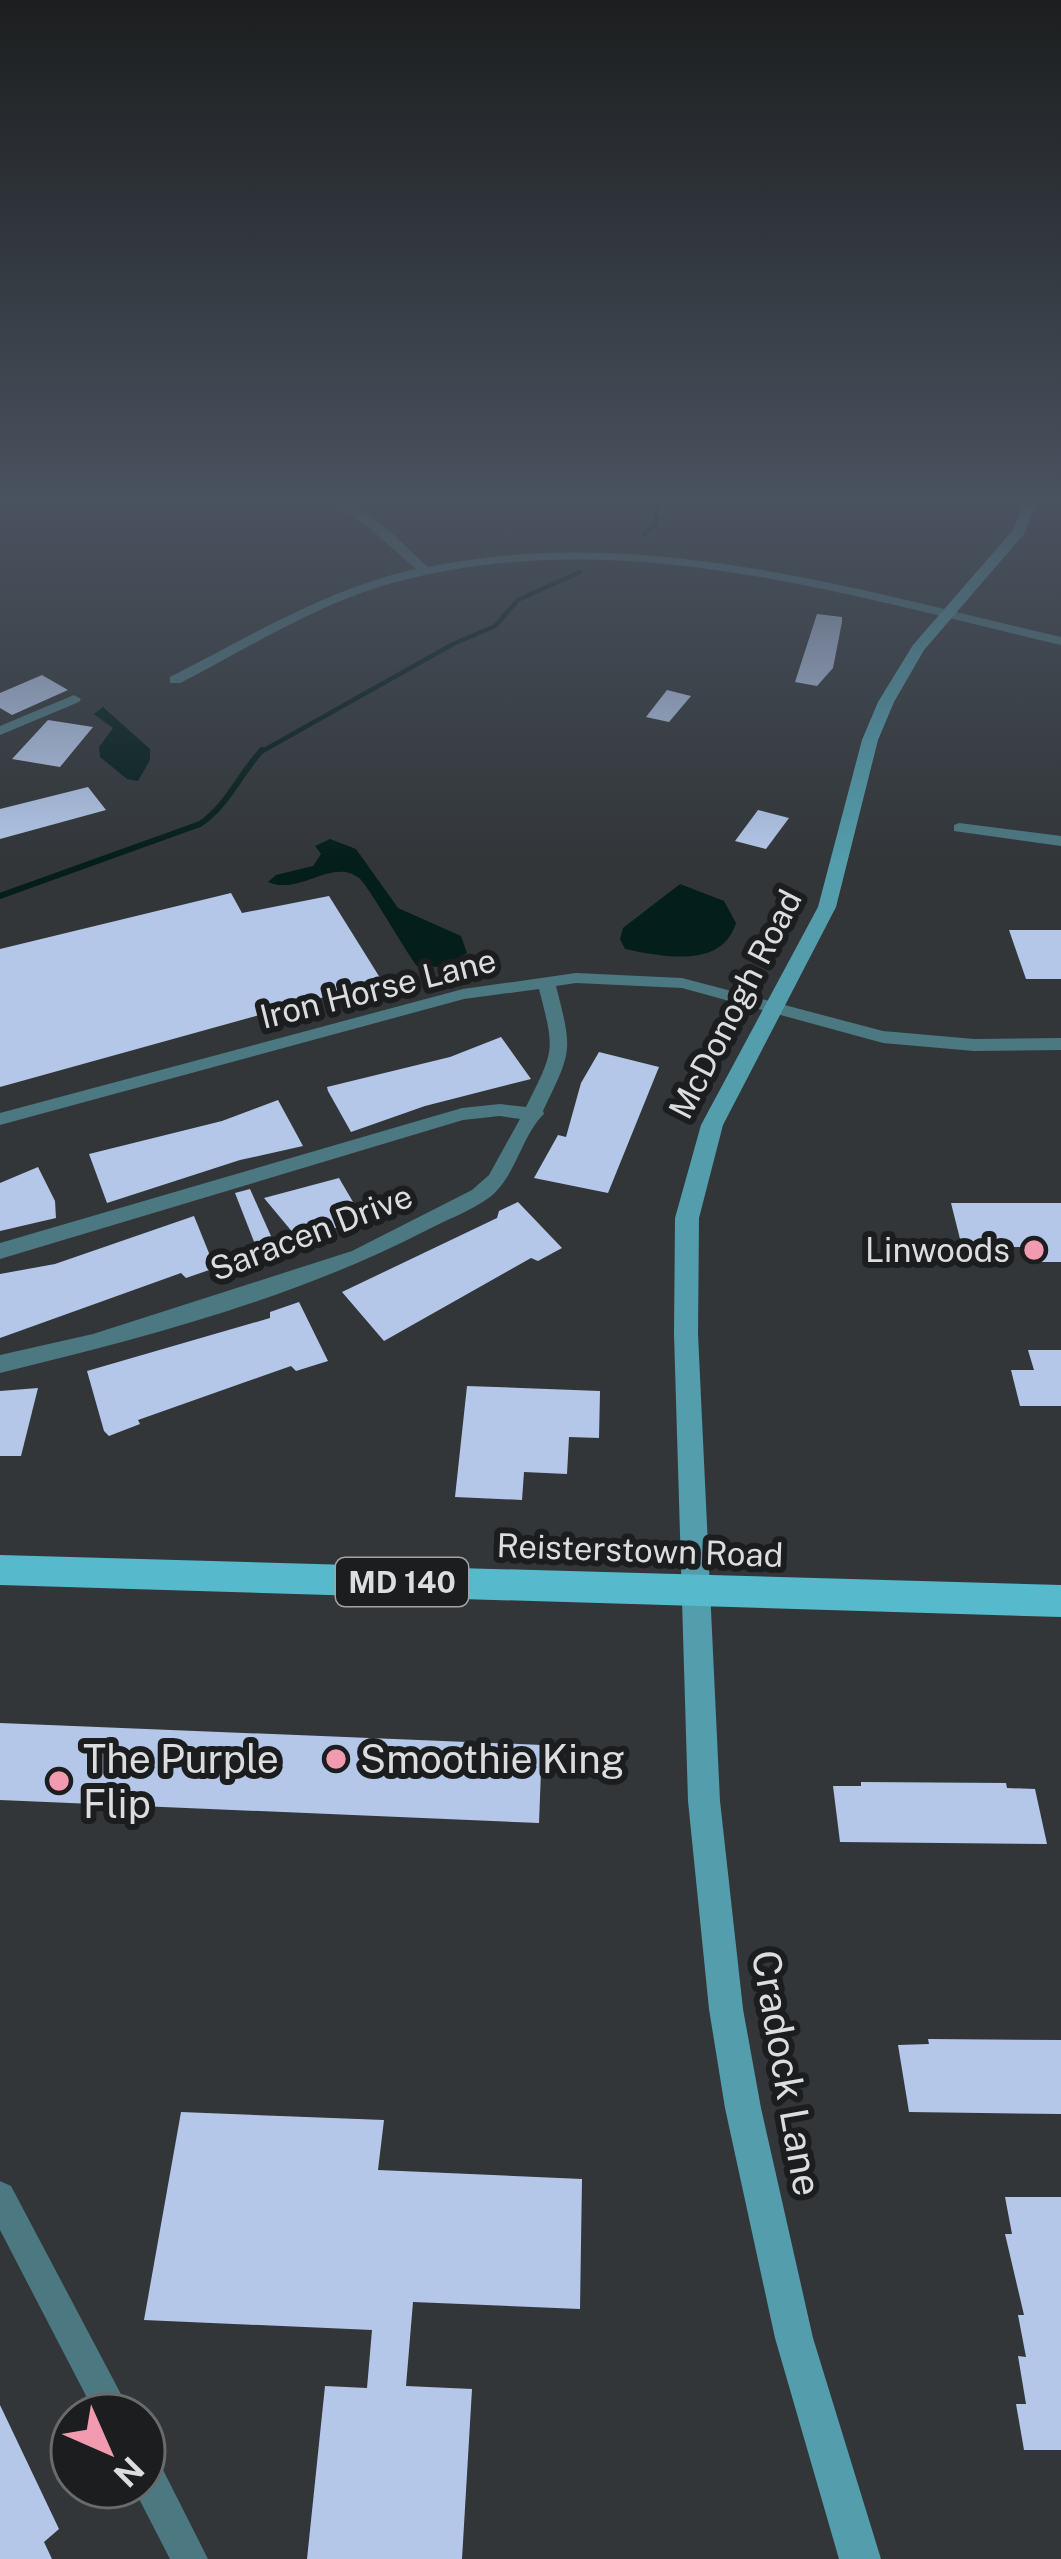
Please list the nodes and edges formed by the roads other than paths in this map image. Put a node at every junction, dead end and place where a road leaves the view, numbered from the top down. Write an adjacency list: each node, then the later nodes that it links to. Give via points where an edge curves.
1 (287, 623): 5 (street)
2 (939, 623): 11 (main road, McDonogh Road, via 878,719 827,907)
3 (983, 623): 4 (street)
4 (1061, 641)
5 (175, 680)
6 (74, 699): 7 (street)
7 (0, 731)
8 (959, 828): 9 (street)
9 (1061, 841)
10 (546, 980): 11 (street, Iron Horse Lane, via 664,981); 13 (street, Saracen Drive, via 561,1040); 14 (street, Iron Horse Lane, via 463,994)
11 (776, 1007): 12 (street, Iron Horse Lane, via 884,1037); 18 (main road, McDonogh Road, via 712,1125 687,1218)
12 (1061, 1045)
13 (535, 1114): 15 (street, via 462,1114); 16 (street, Saracen Drive, via 479,1195 359,1256)
14 (0, 1119)
15 (0, 1251)
16 (0, 1364)
17 (0, 1570): 18 (main road, Reisterstown Road / MD 140)
18 (696, 1591): 19 (main road, Reisterstown Road / MD 140); 24 (main road, Cradock Lane, via 710,1882 742,2108 794,2338)
19 (1061, 1601)
20 (0, 2197): 21 (street)
21 (102, 2391)
22 (165, 2511): 23 (street)
23 (190, 2559)
24 (860, 2559)

